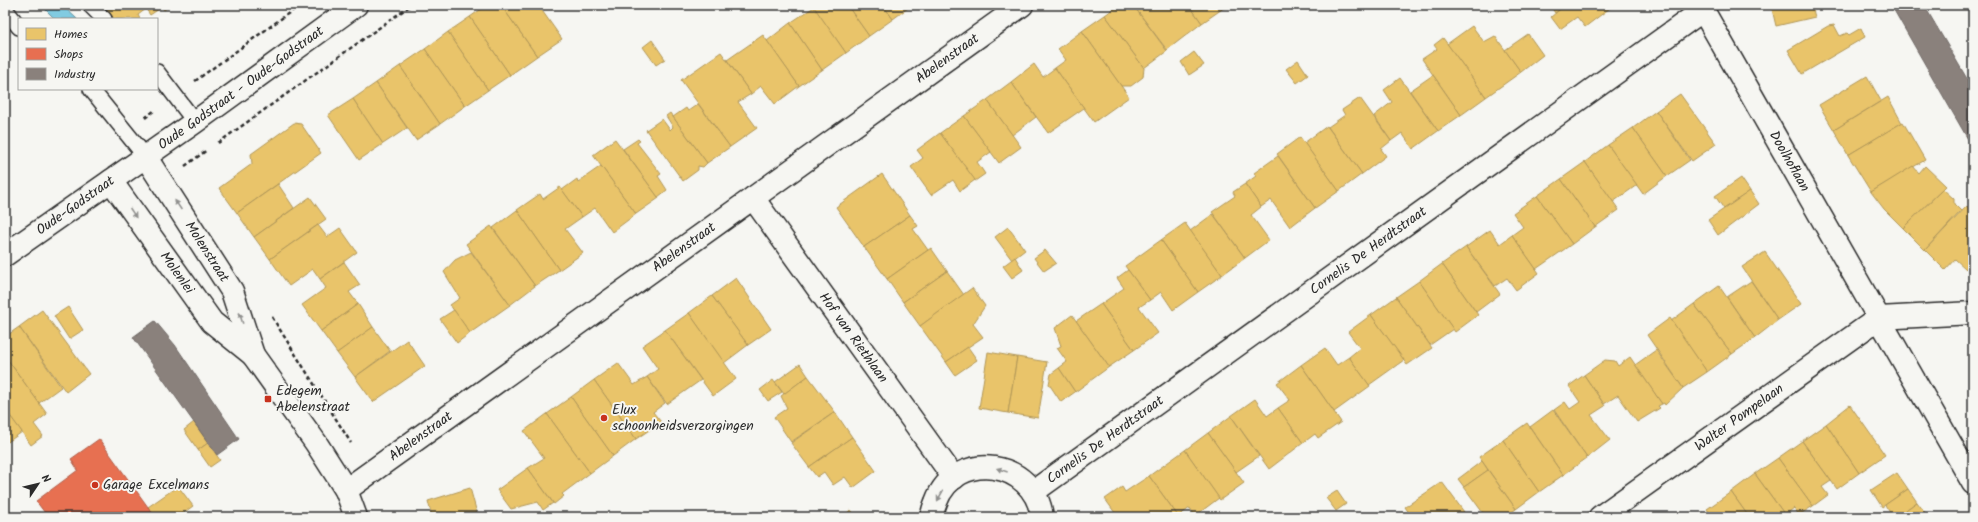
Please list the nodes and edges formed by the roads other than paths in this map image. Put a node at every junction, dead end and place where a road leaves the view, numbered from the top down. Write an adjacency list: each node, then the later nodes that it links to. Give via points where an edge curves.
1 (90, 5): 6 (lane)
2 (356, 5): 10 (street, Oude Godstraat - Oude-Godstraat)
3 (1022, 5): 13 (street, Abelenstraat)
4 (5, 8): 7 (lane)
5 (1701, 8): 16 (street, Doolhoflaan); 21 (street, Cornelis De Herdtstraat)
6 (103, 18)
7 (18, 26)
8 (158, 73): 10 (lane)
9 (92, 90): 11 (lane)
10 (195, 122): 11 (street, Oude Godstraat - Oude-Godstraat)
11 (145, 156): 12 (street, Oude-Godstraat); 17 (street, Molenstraat, one-way to 11, via 232,291)
12 (111, 181): 14 (street, Oude-Godstraat); 17 (street, Molenlei, one-way to 17, via 212,322)
13 (753, 198): 18 (street, Hof van Riethlaan); 20 (street, Abelenstraat)
14 (5, 255)
15 (1973, 313): 16 (street)
16 (1879, 318): 19 (street, Doolhoflaan); 25 (street, Walter Pompelaan)
17 (253, 355): 20 (street)
18 (954, 478): 21 (street, one-way to 18, via 1018,476 996,468 974,468); 23 (street, one-way to 23, via 939,494)
19 (1973, 483)
20 (346, 490): 22 (street)
21 (1033, 492): 24 (street, via 1041,507)
22 (356, 517)
23 (932, 517)
24 (1042, 517)
25 (1600, 517)

